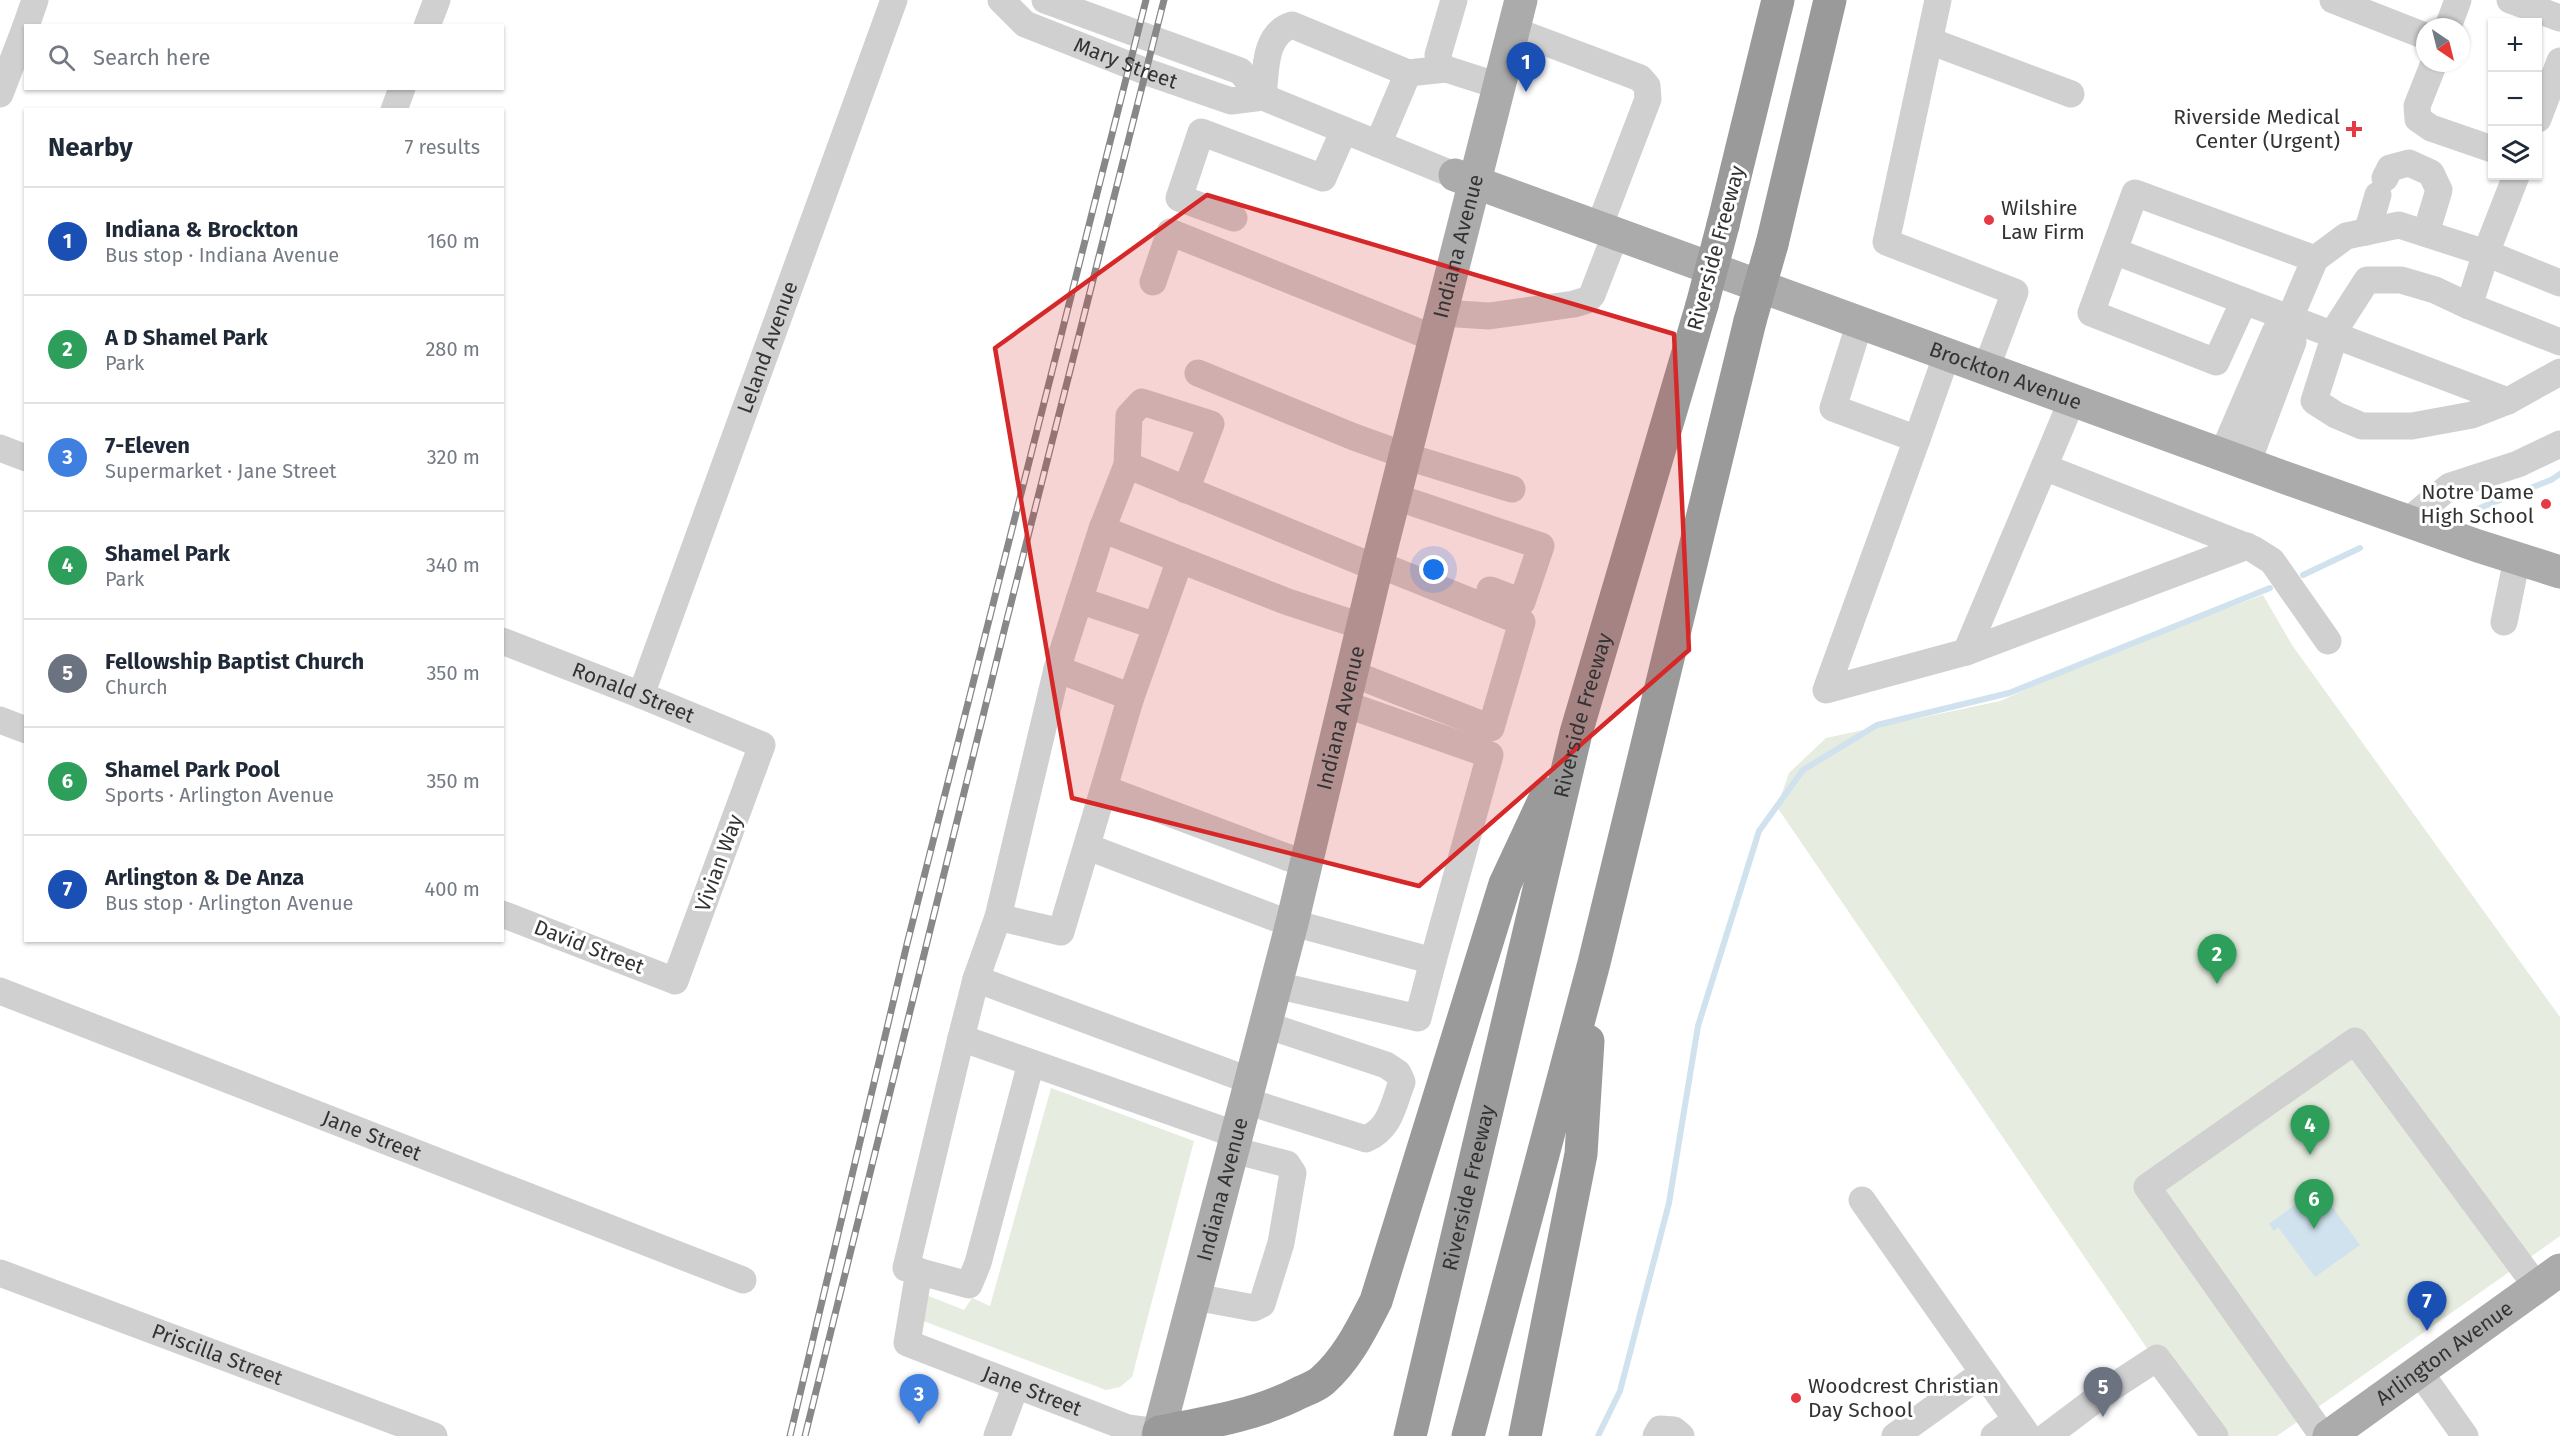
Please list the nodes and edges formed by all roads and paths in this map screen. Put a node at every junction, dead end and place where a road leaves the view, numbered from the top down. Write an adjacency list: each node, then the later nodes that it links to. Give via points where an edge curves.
1 (35, 0): 16 (street)
2 (436, 0): 17 (street)
3 (894, 0): 86 (street, Leland Avenue)
4 (1001, 0): 29 (street, Mary Street, via 1025,24 1146,72 1232,101)
5 (1045, 0): 29 (street, Mary Street, via 1240,71)
6 (1454, 0): 22 (street, via 1438,55 1439,63)
7 (1778, 0): 90 (highway, Riverside Freeway, bridge, via 1702,304)
8 (1830, 0): 99 (highway, bridge)
9 (1938, 0): 20 (street)
10 (2333, 0): 19 (street)
11 (2458, 0): 14 (street)
12 (2510, 0): 15 (street)
13 (1513, 9): 25 (main road, Indiana Avenue); 38 (street, via 1640,78 1647,86 1648,99)
14 (2451, 18)
15 (2560, 18)
16 (27, 24)
17 (428, 24)
18 (24, 31): 27 (street)
19 (2416, 32)
20 (1930, 41): 28 (street); 54 (street, via 1886,242 2015,292)
21 (2560, 61): 31 (street)
22 (1446, 69): 24 (street); 25 (street)
23 (2430, 72): 34 (street, via 2417,106 2418,119 2431,128)
24 (1408, 73): 29 (street, via 1292,25 1277,34 1270,46); 33 (street)
25 (1499, 86): 35 (main road, Indiana Avenue)
26 (401, 90): 30 (street)
27 (0, 94)
28 (2071, 94)
29 (1263, 97): 32 (street, Mary Street)
30 (395, 108)
31 (2542, 108)
32 (1344, 130): 33 (street, Mary Street); 37 (street, via 1323,178 1201,132 1179,198)
33 (1378, 144): 35 (street, Mary Street)
34 (2488, 147)
35 (1464, 179): 38 (main road, Brockton Avenue); 50 (main road, Indiana Avenue)
36 (2514, 180): 42 (street)
37 (1234, 218)
38 (1607, 230): 49 (main road, Brockton Avenue); 50 (street, via 1596,287 1587,300)
39 (2367, 232): 40 (street, via 2399,225); 40 (street, via 2390,168 2409,163 2431,173 2439,190); 43 (street, via 2346,236)
40 (2426, 233): 42 (street)
41 (2114, 251): 43 (street, via 2135,193); 46 (street); 46 (street, via 2091,313 2216,362)
42 (2486, 253): 45 (street); 47 (street)
43 (2315, 259): 48 (street)
44 (1153, 282): 50 (street, via 1170,232)
45 (2560, 283)
46 (2244, 301): 48 (street)
47 (2469, 306): 51 (street, via 2401,280 2367,280); 52 (street)
48 (2289, 320): 51 (street); 64 (street, via 2293,342)
49 (1860, 322): 53 (main road, Brockton Avenue); 59 (street, via 1833,408)
50 (1439, 326): 62 (main road, Indiana Avenue)
51 (2334, 337): 58 (street); 58 (street, via 2314,401 2362,426 2412,426 2472,415)
52 (2560, 342)
53 (1947, 354): 54 (main road, Brockton Avenue); 59 (street)
54 (1986, 369): 57 (main road, Brockton Avenue)
55 (2560, 372): 58 (street)
56 (1198, 373): 62 (street)
57 (2072, 400): 64 (main road, Brockton Avenue); 66 (street)
58 (2508, 401)
59 (1917, 439): 83 (street, via 1826,690)
60 (2560, 444): 70 (street, via 2518,464 2450,486)
61 (0, 448): 63 (street)
62 (1406, 455): 67 (street); 69 (main road, Indiana Avenue)
63 (24, 457)
64 (2234, 459): 70 (main road, Brockton Avenue)
65 (1126, 465): 68 (street); 68 (street, via 1129,416 1142,402 1211,424); 71 (street)
66 (2044, 467): 72 (street); 83 (street)
67 (1512, 489)
68 (1186, 490): 75 (street, via 1364,563)
69 (1396, 496): 75 (main road, Indiana Avenue); 75 (street, via 1540,546 1522,602)
70 (2409, 520): 73 (main road, Brockton Avenue)
71 (1102, 530): 74 (street); 77 (street)
72 (2247, 546): 81 (street, via 2272,561); 83 (street)
73 (2517, 559): 76 (main road, Brockton Avenue); 78 (street)
74 (1180, 560): 79 (street, via 1288,602); 80 (street)
75 (1383, 562): 79 (main road, Indiana Avenue); 85 (street, via 1522,622 1491,728)
76 (2560, 572)
77 (1079, 600): 80 (street); 84 (street)
78 (2504, 622)
79 (1363, 624): 85 (main road, Indiana Avenue)
80 (1156, 626): 87 (street)
81 (2328, 641)
82 (504, 642): 86 (street, Ronald Street)
83 (1966, 652)
84 (1057, 669): 87 (street); 96 (street)
85 (1353, 684): 94 (main road, Indiana Avenue); 98 (street, via 1490,755)
86 (641, 694): 91 (street, Ronald Street)
87 (1131, 697): 92 (street)
88 (0, 720): 89 (street)
89 (24, 729)
90 (1576, 733): 119 (highway, via 1505,884 1376,1301 1356,1338 1320,1383 1291,1398 1239,1416); 122 (highway, Riverside Freeway)
91 (762, 745): 101 (street, Vivian Way)
92 (1105, 789): 93 (street); 94 (street)
93 (1088, 847): 96 (street, via 1062,932); 97 (street)
94 (1306, 862): 97 (main road, Indiana Avenue)
95 (504, 915): 101 (street, David Street)
96 (998, 917): 100 (street)
97 (1292, 923): 98 (street); 102 (main road, Indiana Avenue)
98 (1433, 961): 102 (street, via 1418,1018)
99 (1594, 963): 123 (highway); 124 (highway, via 1581,1154)
100 (976, 979): 105 (street); 107 (street)
101 (675, 981)
102 (1276, 985): 104 (main road, Indiana Avenue)
103 (0, 991): 113 (street, Jane Street)
104 (1266, 1025): 107 (main road, Indiana Avenue); 107 (street, via 1386,1065 1398,1073 1402,1082 1387,1121 1379,1133 1366,1139)
105 (961, 1038): 106 (street); 110 (street, via 906,1268)
106 (1031, 1064): 108 (street); 110 (street, via 969,1285)
107 (1249, 1091): 108 (main road, Indiana Avenue)
108 (1235, 1142): 114 (main road, Indiana Avenue); 114 (street, via 1287,1164 1293,1173 1281,1243 1262,1304 1254,1308)
109 (1862, 1200): 116 (street)
110 (919, 1271): 117 (street, Jane Street, via 907,1343)
111 (0, 1274): 120 (street, Priscilla Street)
112 (2548, 1279): 115 (main road, Arlington Avenue); 131 (street, via 2355,1041 2146,1187)
113 (743, 1280)
114 (1195, 1297): 119 (main road, Indiana Avenue)
115 (2420, 1371): 132 (main road, Arlington Avenue); 133 (street)
116 (1983, 1373): 118 (street); 127 (street)
117 (1016, 1385): 119 (street, Jane Street, via 1128,1428); 121 (street)
118 (2022, 1428): 128 (street)
119 (1160, 1435)
120 (434, 1436)
121 (997, 1436)
122 (1410, 1436)
123 (1468, 1436)
124 (1525, 1436)
125 (1656, 1436): 126 (street, via 1660,1429 1674,1430)
126 (1681, 1436)
127 (1895, 1436)
128 (1994, 1436)
129 (2047, 1436): 130 (street, via 2157,1358)
130 (2216, 1436)
131 (2323, 1436)
132 (2329, 1436)
133 (2465, 1436)

